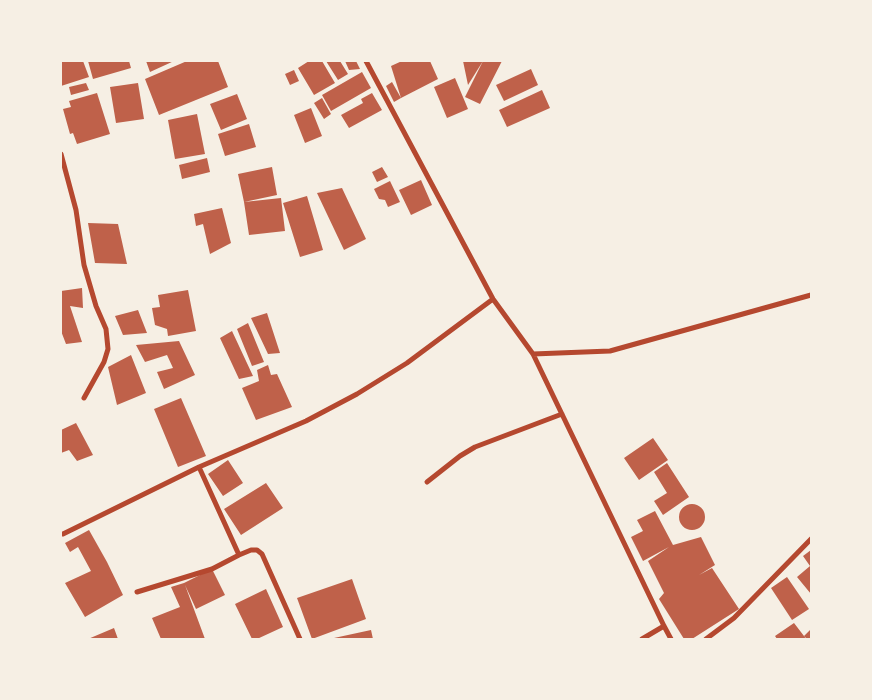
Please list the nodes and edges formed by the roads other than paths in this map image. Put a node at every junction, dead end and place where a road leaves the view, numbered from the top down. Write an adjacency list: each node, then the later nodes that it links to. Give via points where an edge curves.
1 (366, 61): 4 (street)
2 (61, 154): 6 (street, via 76,210 84,265 106,329 108,349)
3 (811, 296): 5 (street, via 610,351)
4 (493, 299): 5 (street); 8 (street, via 407,363 357,394 306,421)
5 (533, 354): 7 (street)
6 (84, 398)
7 (562, 414): 9 (street, via 475,447); 14 (street)
8 (199, 467): 10 (street); 12 (street)
9 (427, 482)
10 (61, 534)
11 (811, 539): 18 (street, via 734,618)
12 (239, 555): 13 (street, via 212,569); 15 (street, via 251,550 262,554)
13 (137, 592)
14 (664, 626): 16 (street); 17 (street)
15 (300, 639)
16 (642, 639)
17 (671, 639)
18 (706, 639)

